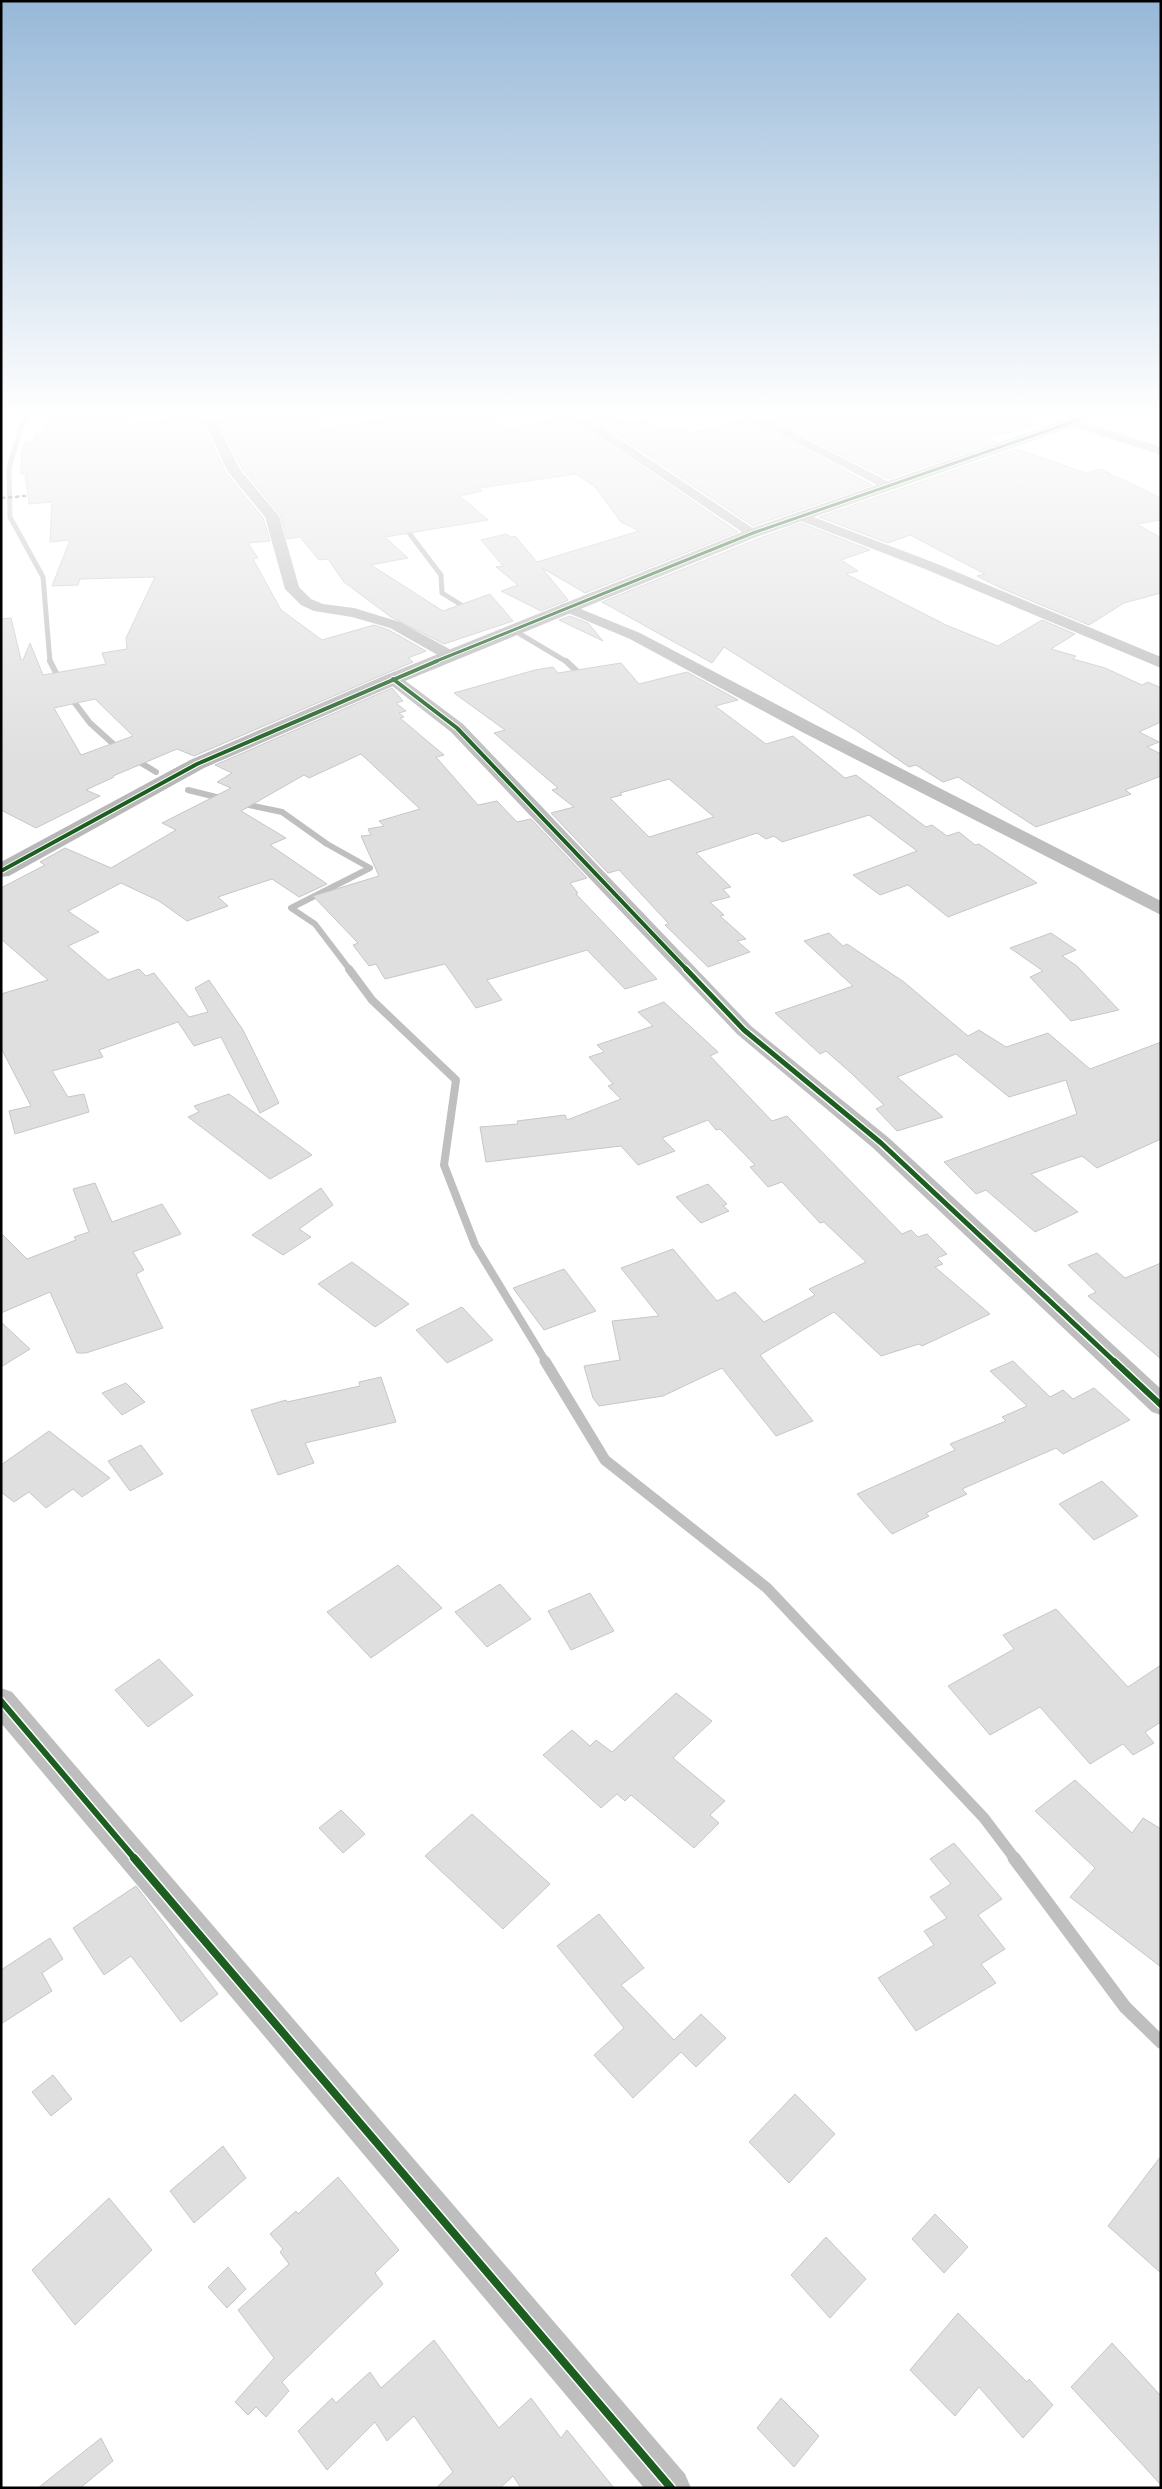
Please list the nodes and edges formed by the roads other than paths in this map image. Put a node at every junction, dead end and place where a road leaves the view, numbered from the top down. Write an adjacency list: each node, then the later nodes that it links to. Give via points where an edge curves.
1 (277, 534): 5 (street, via 292,589 306,602 319,608 354,613 395,625)
2 (750, 534): 4 (street)
3 (849, 534): 6 (street)
4 (566, 607): 5 (street); 9 (street, via 635,636)
5 (449, 656): 7 (street)
6 (1161, 664)
7 (393, 679): 8 (street, via 197,764); 10 (street, via 457,728 744,1030 881,1143)
8 (1, 871)
9 (1161, 909)
10 (1161, 1406)
11 (1, 1701): 12 (street)
12 (671, 2488)

